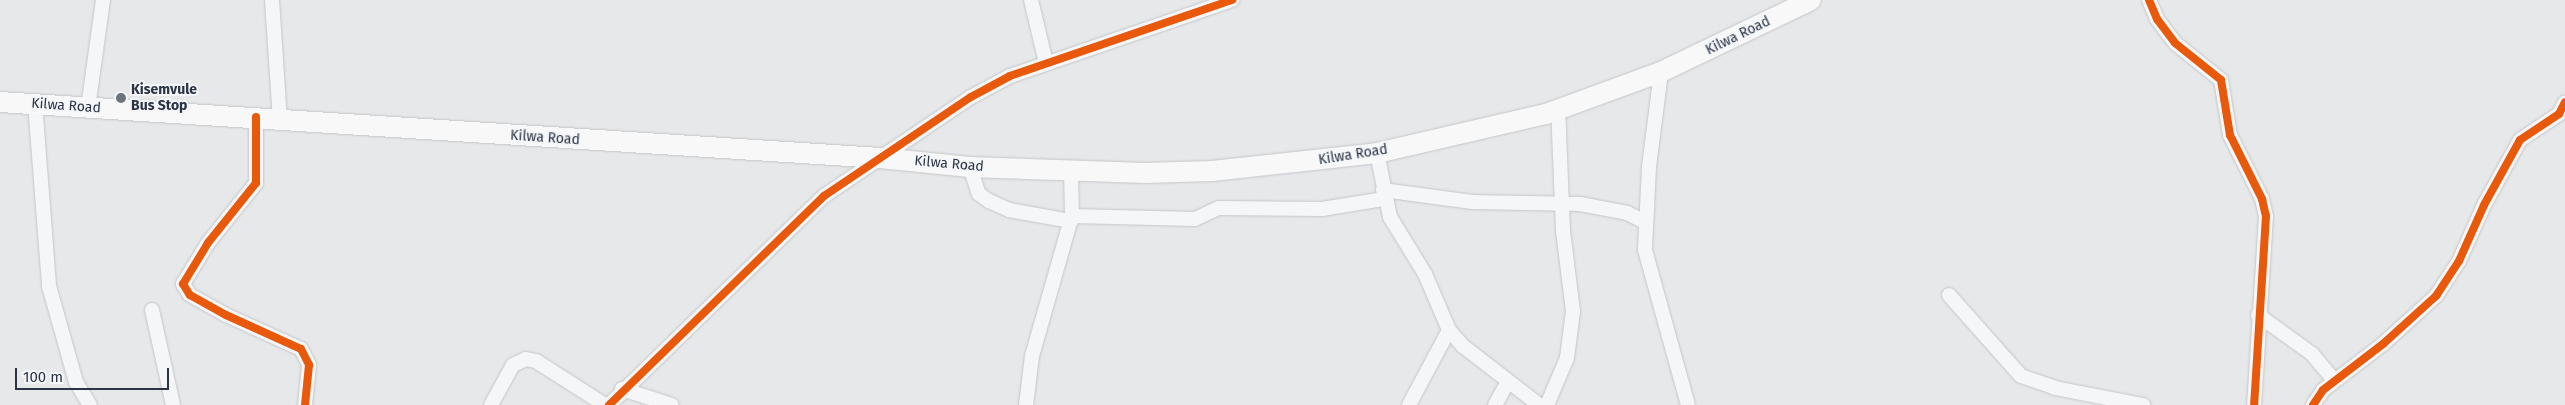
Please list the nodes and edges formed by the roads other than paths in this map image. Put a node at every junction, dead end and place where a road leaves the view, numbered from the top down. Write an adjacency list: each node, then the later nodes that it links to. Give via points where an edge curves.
1 (103, 0): 12 (street)
2 (272, 0): 15 (street)
3 (1031, 0): 7 (street)
4 (1232, 0): 7 (street)
5 (1811, 0): 8 (highway, Kilwa Road)
6 (2149, 0): 26 (street, via 2157,19 2175,43 2221,80 2230,135 2262,199 2266,216)
7 (1046, 63): 17 (street, via 988,86)
8 (1661, 72): 13 (highway, Kilwa Road); 23 (street)
9 (0, 102): 11 (highway, Kilwa Road)
10 (2565, 102): 28 (street, via 2559,114 2520,140 2484,205 2459,261 2436,296)
11 (35, 103): 12 (highway, Kilwa Road); 31 (street, via 49,286 76,382)
12 (88, 108): 14 (highway, Kilwa Road)
13 (1558, 109): 16 (highway, Kilwa Road, via 1487,129); 21 (street)
14 (256, 117): 15 (highway, Kilwa Road); 33 (street, via 256,183 208,243 184,281 184,287 190,295 226,315 302,349 309,366)
15 (280, 120): 17 (highway, Kilwa Road)
16 (1377, 153): 19 (highway, Kilwa Road, via 1212,171); 20 (street)
17 (880, 158): 18 (highway, Kilwa Road); 30 (street, via 824,196 794,222)
18 (970, 167): 19 (highway, Kilwa Road); 22 (street, via 979,194 989,201 1009,210)
19 (1071, 171): 22 (street)
20 (1383, 194): 21 (street, via 1472,202); 22 (street, via 1322,209 1219,208 1195,219); 27 (street, via 1400,237 1425,274)
21 (1561, 203): 23 (street, via 1627,213); 41 (street, via 1573,311 1567,358)
22 (1071, 219): 37 (street, via 1032,356)
23 (1645, 222): 42 (street, via 1644,250)
24 (1949, 295): 43 (street, via 2021,376 2055,388)
25 (152, 310): 32 (street)
26 (2258, 316): 28 (street, via 2312,354); 44 (street)
27 (1449, 330): 29 (street, via 1463,346); 38 (street)
28 (2336, 381): 45 (street, via 2323,390)
29 (1508, 382): 39 (street); 40 (street)
30 (622, 389): 35 (street); 36 (street)
31 (90, 405)
32 (173, 405)
33 (305, 405)
34 (491, 405): 35 (street, via 513,365 526,359 536,361)
35 (607, 405)
36 (672, 405)
37 (1026, 405)
38 (1409, 405)
39 (1495, 405)
40 (1539, 405)
41 (1547, 405)
42 (1688, 405)
43 (2143, 405)
44 (2254, 405)
45 (2313, 405)

